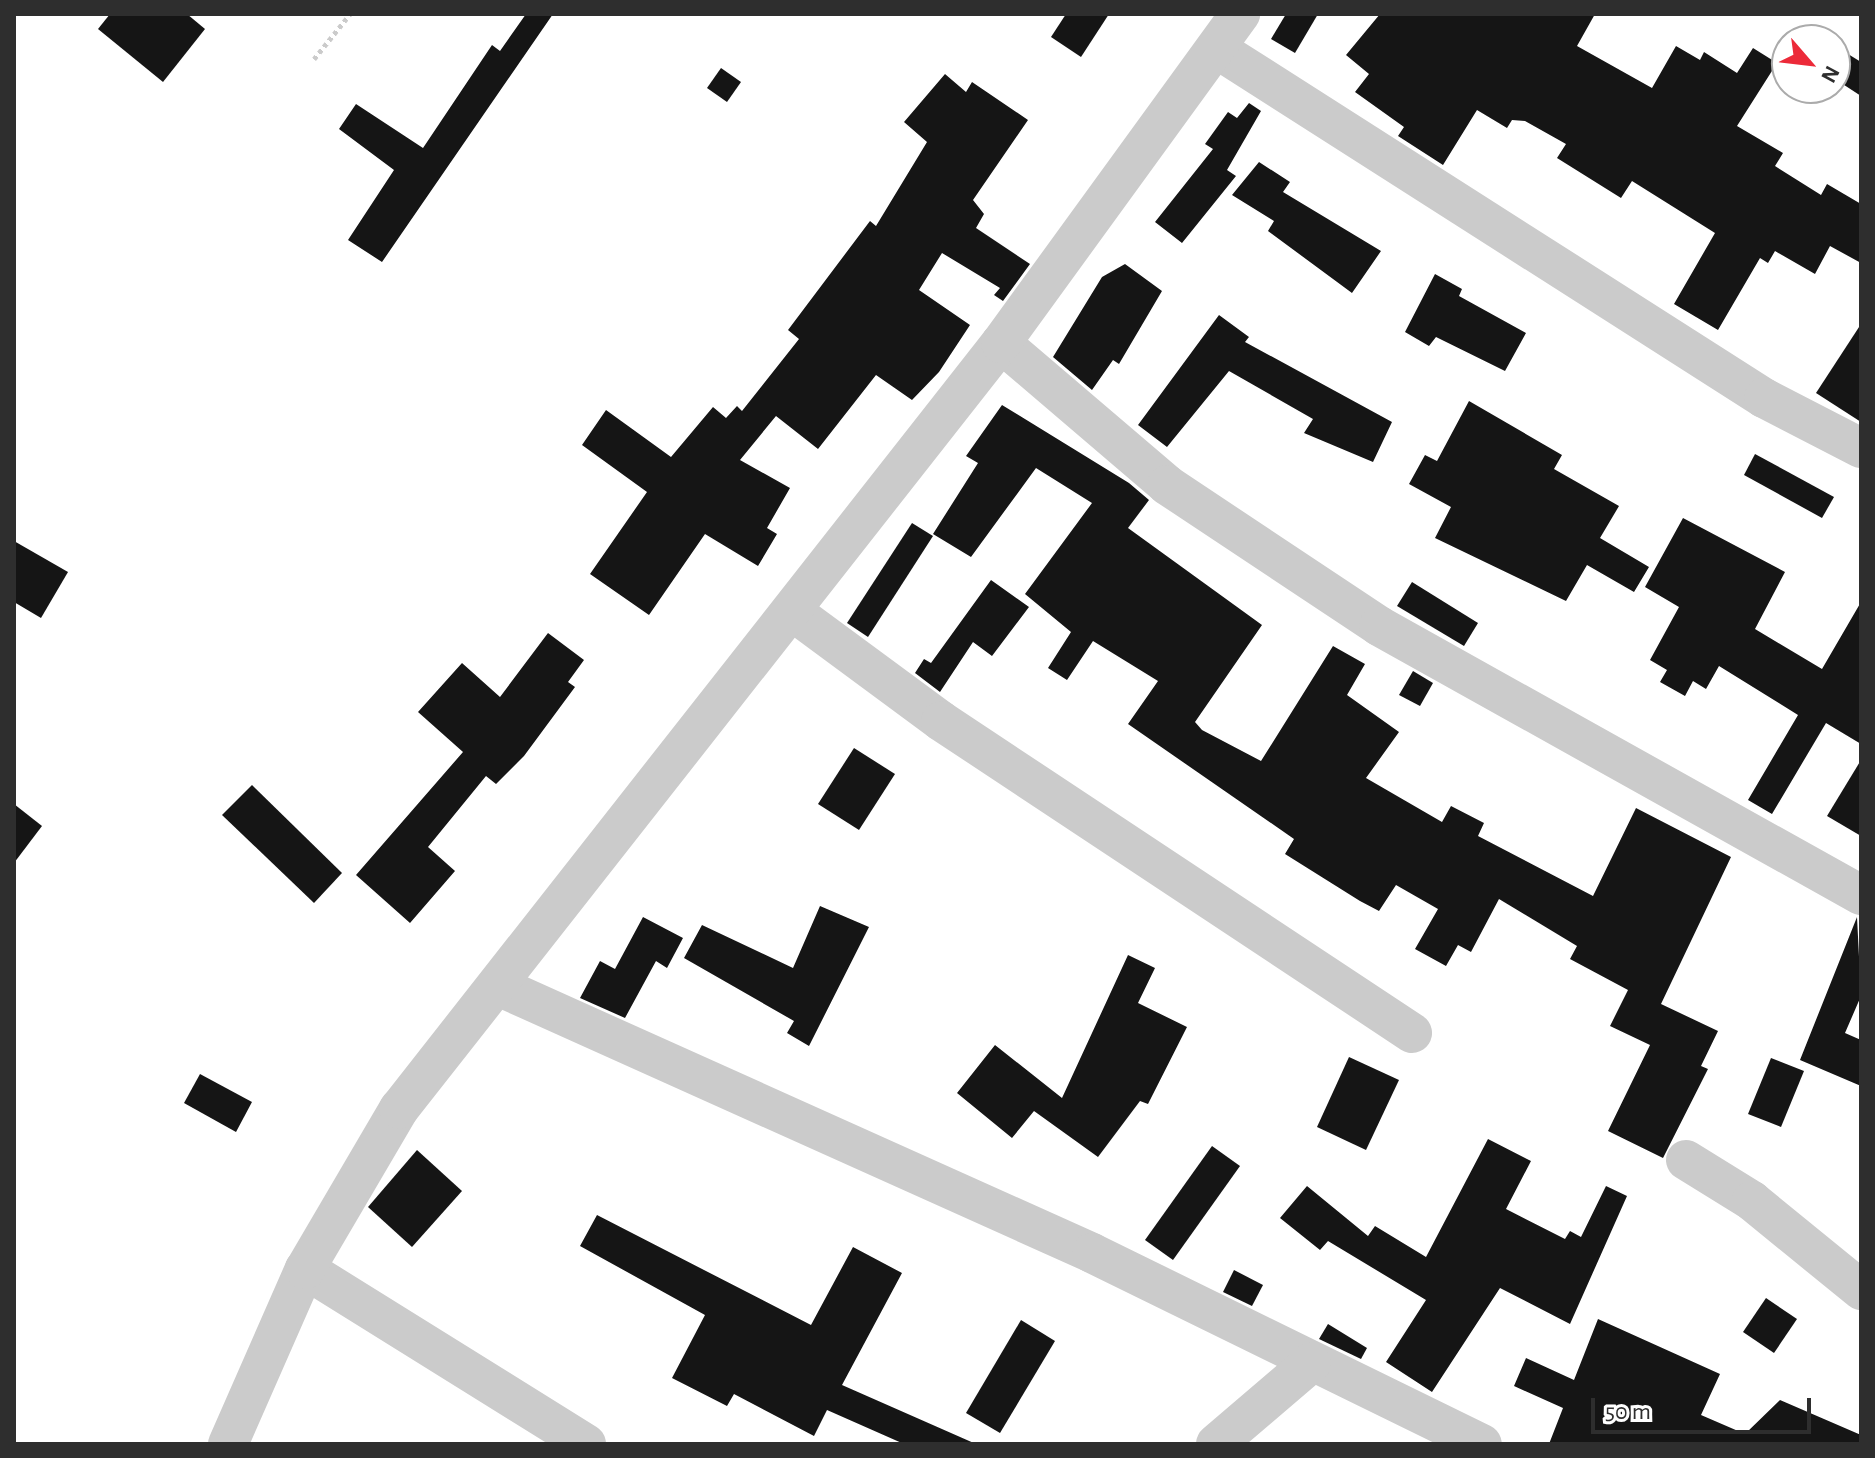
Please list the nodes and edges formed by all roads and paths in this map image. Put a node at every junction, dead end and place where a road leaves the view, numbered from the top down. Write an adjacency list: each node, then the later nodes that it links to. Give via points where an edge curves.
1 (350, 14): 4 (path)
2 (1240, 14): 3 (street)
3 (1217, 49): 5 (street); 6 (street, via 1764,398)
4 (314, 59)
5 (1001, 343): 7 (street); 8 (street, via 1167,485 1379,626)
6 (1861, 448)
7 (792, 611): 9 (street); 10 (street, via 941,721)
8 (1861, 895)
9 (498, 986): 12 (street, via 399,1109); 14 (street, via 1092,1253)
10 (1412, 1033)
11 (1686, 1160): 13 (street, via 1752,1201)
12 (305, 1269): 15 (street); 16 (street)
13 (1861, 1290)
14 (1311, 1363): 17 (street); 18 (street)
15 (228, 1444)
16 (586, 1444)
17 (1216, 1444)
18 (1482, 1444)

